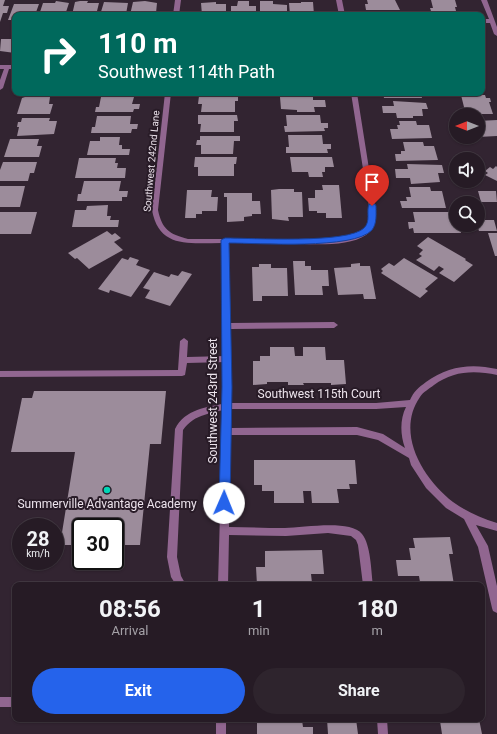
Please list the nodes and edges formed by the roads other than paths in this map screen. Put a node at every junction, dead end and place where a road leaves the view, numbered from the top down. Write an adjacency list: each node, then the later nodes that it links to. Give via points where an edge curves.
1 (178, 0): 4 (street)
2 (339, 0): 5 (street)
3 (484, 0): 7 (street)
4 (176, 12)
5 (341, 12)
6 (485, 22): 7 (street)
7 (492, 22): 8 (street)
8 (497, 34)
9 (0, 67): 10 (street)
10 (7, 67): 11 (street); 12 (street)
11 (12, 67)
12 (0, 88)
13 (168, 96): 15 (street, Southwest 242nd Lane, via 155,210 161,230 172,237 188,240)
14 (354, 96): 15 (street, via 373,214 369,228 353,237 329,241)
15 (225, 240): 17 (street, Southwest 243rd Street)
16 (334, 325): 17 (street)
17 (226, 326): 19 (street, Southwest 243rd Street)
18 (184, 341): 20 (street)
19 (226, 359): 20 (street); 24 (street, Southwest 243rd Street)
20 (183, 360): 22 (street, via 182,373)
21 (497, 372): 23 (street, via 468,369 450,372 431,381 420,390)
22 (0, 374)
23 (412, 403): 24 (street, Southwest 115th Court, via 376,406); 26 (street, via 406,427)
24 (227, 406): 25 (street, Southwest 243rd Street); 30 (street, Southwest 115th Court, via 192,414 179,429 172,557)
25 (226, 432): 26 (street, via 358,431 380,437); 29 (street, Southwest 243rd Street)
26 (410, 455): 27 (street, via 420,475 432,490 448,505)
27 (468, 518): 28 (street); 33 (street, via 483,546)
28 (497, 527)
29 (224, 531): 31 (street, Southwest 243rd Street); 32 (street, via 286,532 328,529 353,532 363,544)
30 (179, 582)
31 (223, 582)
32 (368, 582)
33 (497, 608)
34 (0, 702): 35 (street)
35 (12, 702)
36 (221, 722): 38 (street)
37 (382, 722): 39 (street)
38 (221, 734)
39 (383, 734)

